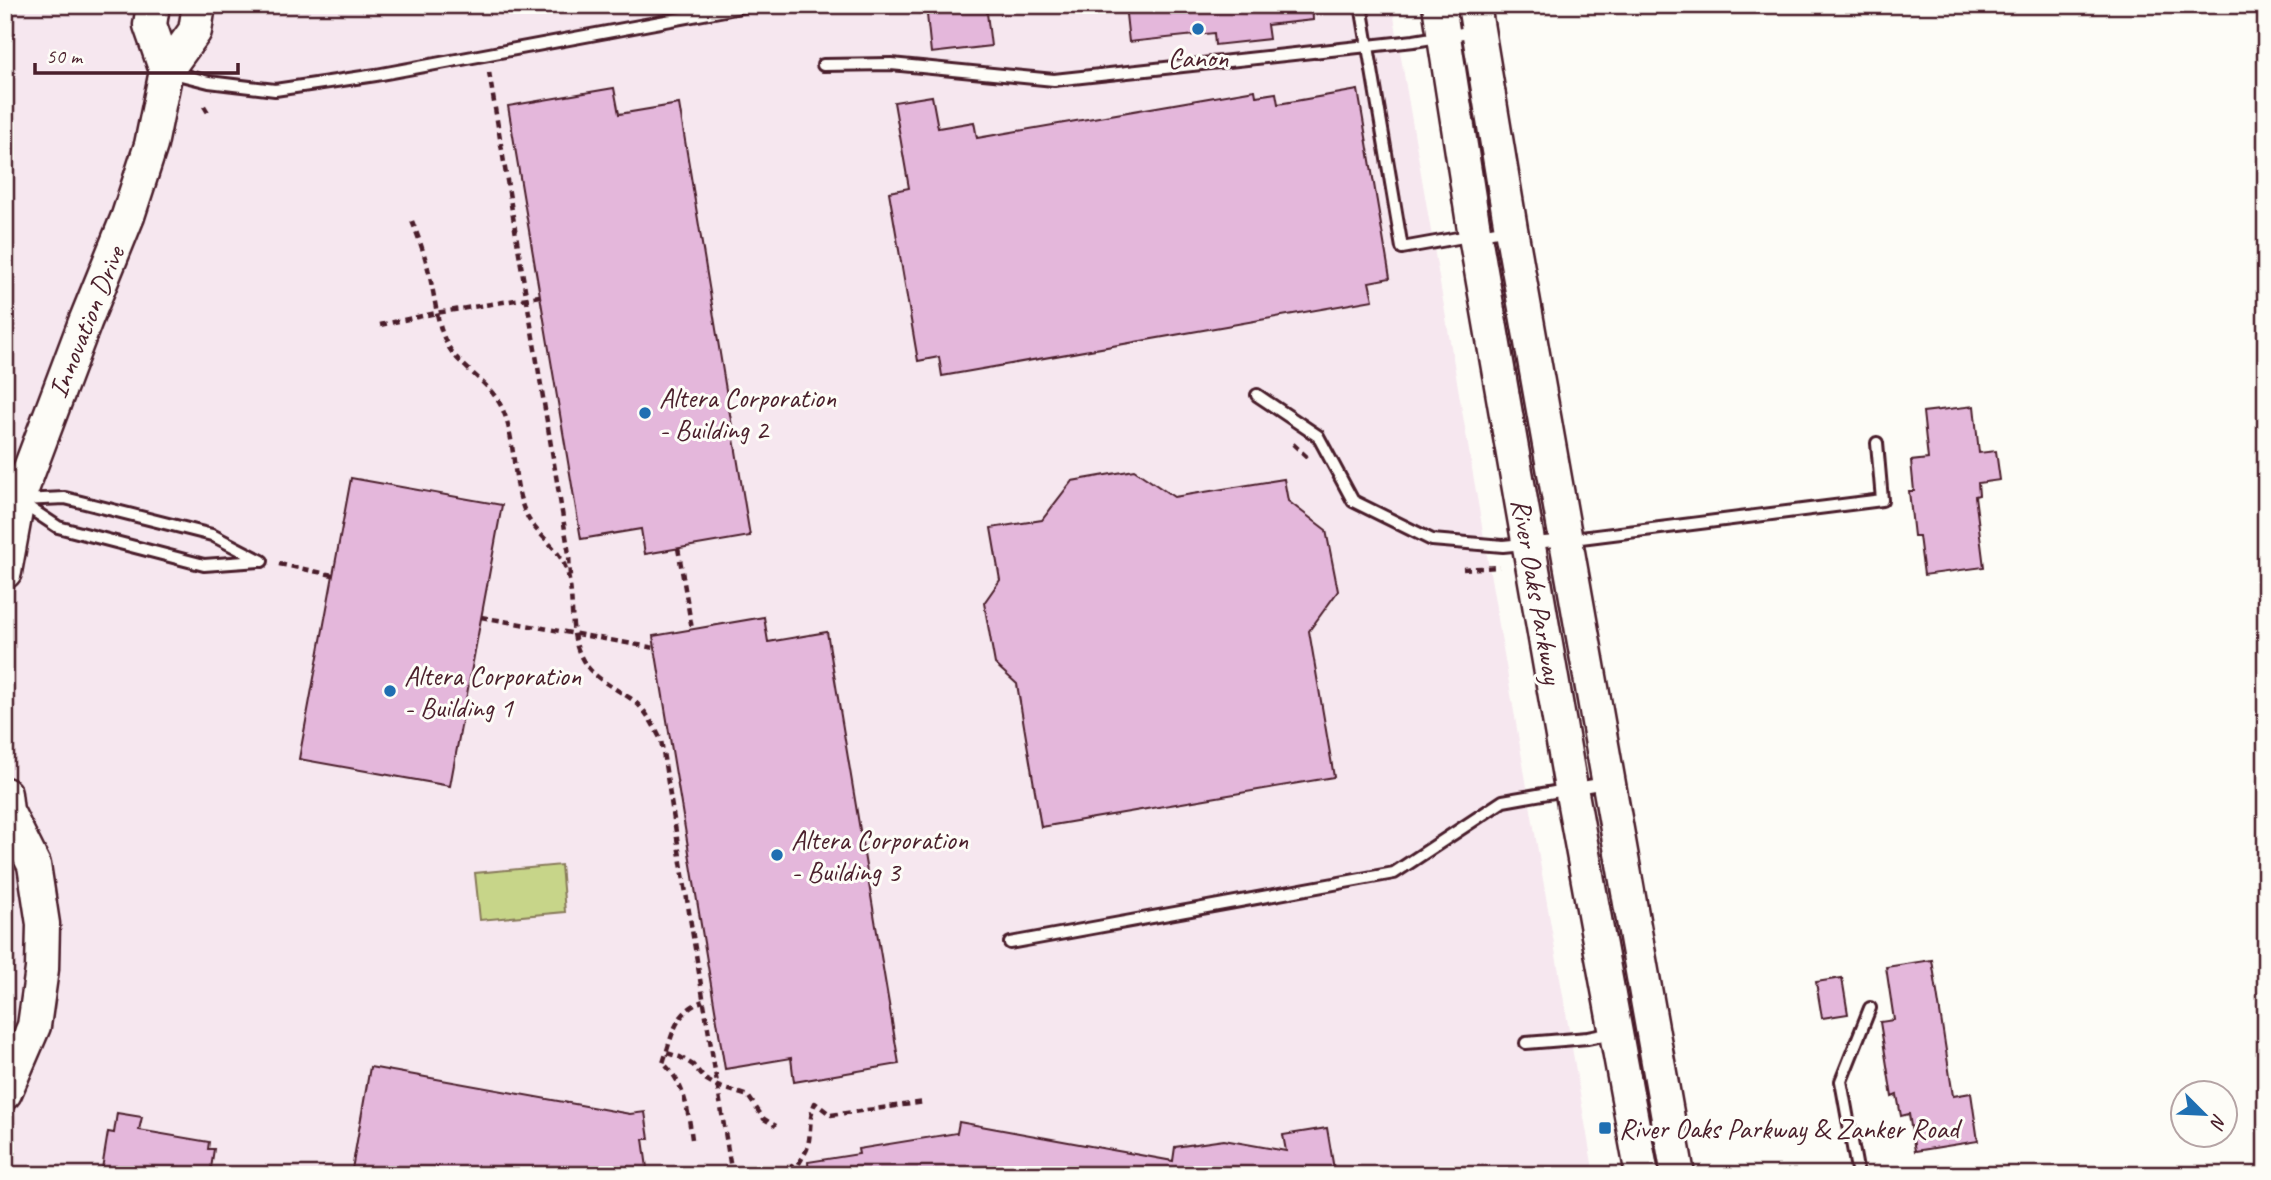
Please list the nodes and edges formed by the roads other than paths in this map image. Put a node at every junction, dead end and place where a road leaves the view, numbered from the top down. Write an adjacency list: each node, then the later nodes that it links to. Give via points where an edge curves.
1 (153, 5): 10 (street, via 150,25)
2 (199, 5): 10 (street, Innovation Drive, via 195,31)
3 (752, 5): 10 (lane, via 275,90)
4 (1360, 5): 8 (lane)
5 (1438, 5): 7 (street, River Oaks Parkway)
6 (1476, 18): 7 (lane); 11 (street, River Oaks Parkway)
7 (1445, 37): 8 (lane); 12 (street, River Oaks Parkway)
8 (1368, 46): 9 (lane, via 1055,80 891,64); 12 (lane, via 1402,248)
9 (823, 65)
10 (166, 71): 15 (street, Innovation Drive, via 151,145 128,216)
11 (1511, 229): 12 (lane); 16 (street, River Oaks Parkway)
12 (1475, 236): 17 (street, River Oaks Parkway)
13 (1257, 395): 17 (lane, via 1318,436 1353,501 1433,540 1503,546)
14 (1877, 443): 16 (lane, via 1882,500)
15 (11, 499): 15 (lane, via 65,498 212,535 262,561 204,565 58,527); 18 (street, Innovation Drive)
16 (1565, 540): 17 (lane); 19 (street, River Oaks Parkway)
17 (1529, 543): 20 (street, River Oaks Parkway)
18 (5, 572)
19 (1608, 782): 20 (lane); 24 (street, River Oaks Parkway)
20 (1571, 788): 22 (lane, via 1503,801 1394,873); 25 (street, River Oaks Parkway)
21 (6, 807): 27 (street, via 34,865 43,924 34,1026)
22 (1010, 943)
23 (1870, 1008): 30 (lane, via 1842,1081)
24 (1652, 1027): 25 (street); 29 (street, River Oaks Parkway)
25 (1616, 1033): 26 (lane); 28 (street, River Oaks Parkway)
26 (1526, 1042)
27 (5, 1093)
28 (1642, 1175)
29 (1678, 1175)
30 (1858, 1175)

